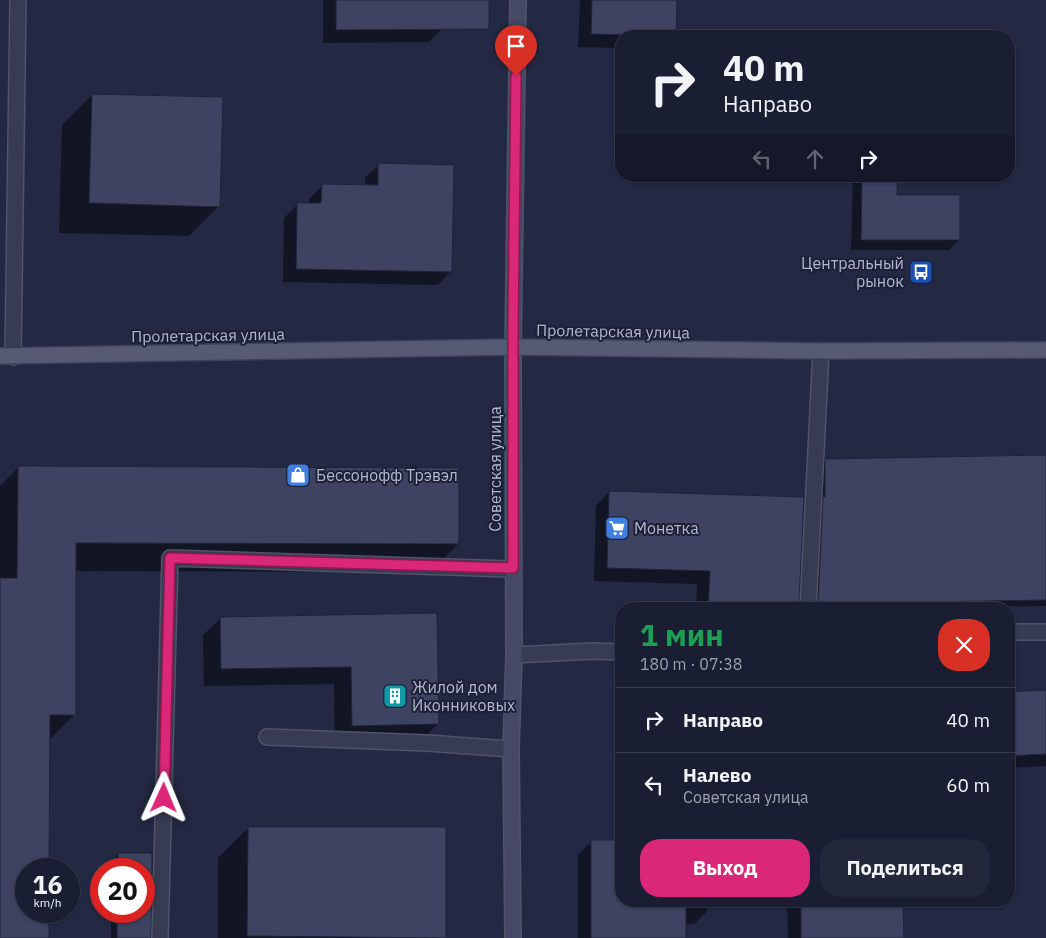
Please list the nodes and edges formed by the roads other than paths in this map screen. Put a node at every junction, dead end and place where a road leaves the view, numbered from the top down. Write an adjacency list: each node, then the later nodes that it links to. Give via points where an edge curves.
1 (18, 0): 6 (lane)
2 (518, 0): 3 (street, Советская улица)
3 (513, 347): 5 (main road, Пролетарская улица); 6 (main road, Пролетарская улица); 7 (street, Советская улица)
4 (1046, 350): 5 (main road, Пролетарская улица)
5 (821, 351): 8 (lane)
6 (6, 356)
7 (513, 568): 12 (street, Советская улица); 15 (lane, via 170,558)
8 (808, 602)
9 (1015, 632): 10 (lane)
10 (1046, 632)
11 (615, 652): 12 (lane)
12 (514, 655): 14 (street, Советская улица)
13 (267, 737): 14 (lane, via 427,742)
14 (511, 749): 16 (street, Советская улица)
15 (160, 938)
16 (513, 938)

